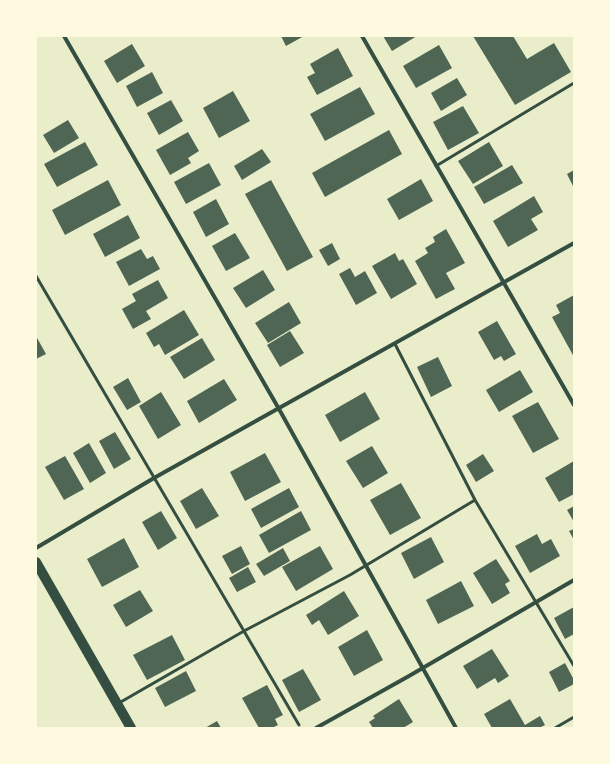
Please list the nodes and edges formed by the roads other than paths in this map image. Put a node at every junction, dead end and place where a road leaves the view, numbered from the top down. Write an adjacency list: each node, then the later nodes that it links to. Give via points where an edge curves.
1 (64, 36): 10 (street)
2 (362, 36): 4 (street)
3 (574, 83): 4 (lane)
4 (436, 166): 7 (street)
5 (574, 243): 7 (street)
6 (36, 276): 11 (lane)
7 (505, 283): 8 (street); 9 (street)
8 (395, 344): 10 (street); 12 (lane)
9 (574, 405)
10 (279, 409): 11 (street); 15 (street)
11 (154, 478): 13 (street); 18 (lane)
12 (476, 500): 15 (lane); 17 (lane)
13 (36, 548)
14 (36, 562): 21 (main road)
15 (365, 566): 18 (lane); 20 (street)
16 (574, 580): 17 (street)
17 (536, 602): 19 (lane); 20 (street)
18 (244, 631): 21 (lane); 23 (lane)
19 (574, 666)
20 (423, 668): 25 (street); 26 (street)
21 (117, 704): 24 (main road)
22 (574, 717): 27 (lane)
23 (299, 725)
24 (131, 728)
25 (316, 728)
26 (456, 728)
27 (554, 728)

